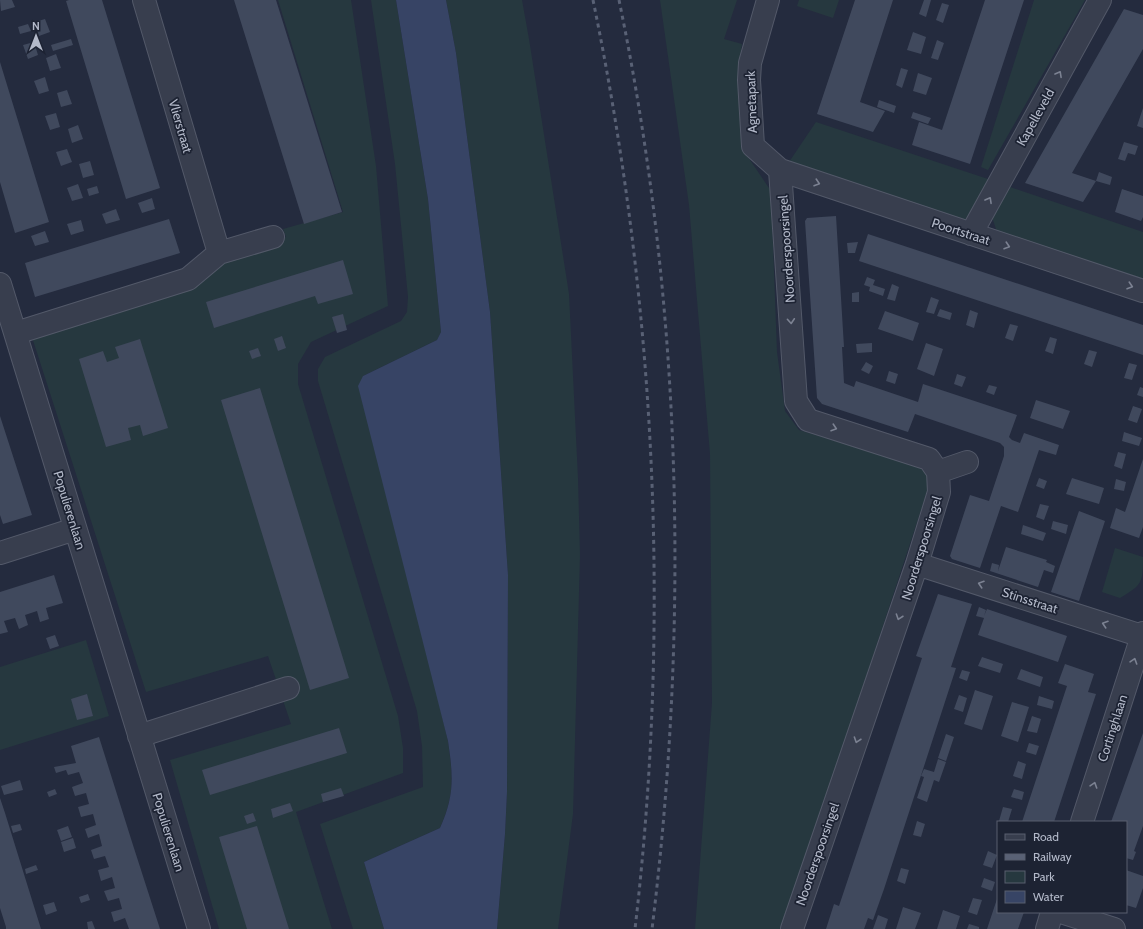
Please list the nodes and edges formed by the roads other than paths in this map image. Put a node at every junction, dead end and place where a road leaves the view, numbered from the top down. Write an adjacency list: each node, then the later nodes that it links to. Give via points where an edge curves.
1 (144, 0): 7 (street, Vlierstraat)
2 (768, 0): 4 (street, Agnetapark, via 750,63 749,80 754,146)
3 (1100, 0): 5 (street, Kapelleveld, one-way to 3)
4 (780, 170): 5 (street, Poortstraat, one-way to 5); 12 (street, Noorderspoorsingel, one-way to 12, via 796,401 808,420 929,459)
5 (971, 234): 9 (street, Poortstraat, one-way to 9)
6 (273, 237): 7 (street)
7 (218, 252): 10 (street, via 188,278)
8 (0, 284): 10 (street, Populierenlaan)
9 (1143, 291)
10 (16, 332): 13 (street, Populierenlaan)
11 (967, 462): 12 (street)
12 (938, 472): 15 (street, Noorderspoorsingel, via 939,492)
13 (75, 529): 14 (street); 18 (street, Populierenlaan)
14 (0, 553)
15 (918, 564): 16 (street, Stinsstraat, one-way to 15); 23 (street, Noorderspoorsingel, one-way to 23)
16 (1142, 635): 19 (street, Cortinghlaan, one-way to 16)
17 (288, 688): 18 (street)
18 (139, 736): 22 (street, Populierenlaan)
19 (1082, 821)
20 (1052, 913): 24 (street)
21 (1064, 913): 25 (street)
22 (199, 929)
23 (792, 929)
24 (1047, 929)
25 (1114, 929)

